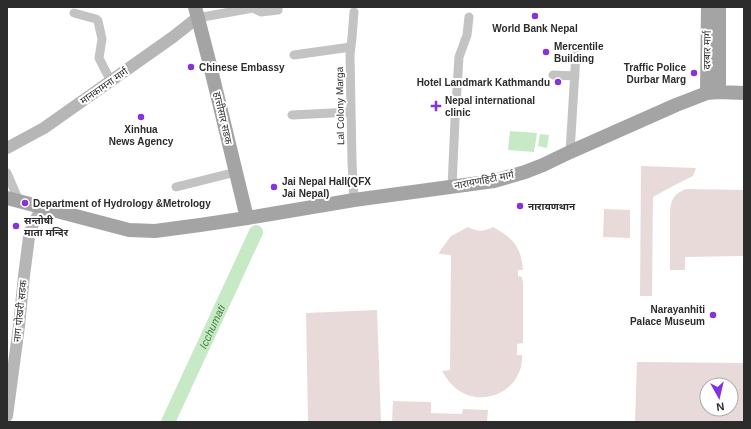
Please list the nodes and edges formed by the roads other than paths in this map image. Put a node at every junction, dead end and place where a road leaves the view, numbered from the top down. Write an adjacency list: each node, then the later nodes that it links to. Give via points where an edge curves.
1 (278, 7): 4 (street, via 278,10 261,12)
2 (708, 7): 12 (main road, दरबार मार्ग)
3 (719, 7): 12 (main road, दरबार मार्ग)
4 (253, 8): 5 (street)
5 (196, 12): 15 (main road, मानकामना मार्ग, via 173,37); 23 (main road, हात्तीसार सडक)
6 (354, 12): 9 (street, Lal Colony Marga)
7 (74, 13): 15 (street, via 98,21 102,37 99,58)
8 (469, 17): 26 (street, via 467,35 459,57)
9 (351, 47): 11 (street); 19 (street, Lal Colony Marga)
10 (576, 54): 14 (street)
11 (294, 55)
12 (713, 68): 16 (main road, दरबार मार्ग); 17 (main road, via 726,82); 18 (main road)
13 (553, 75): 14 (street)
14 (575, 76): 22 (street)
15 (112, 81): 21 (main road, मानकामना मार्ग, via 44,128)
16 (713, 92): 17 (main road); 18 (main road, नारायणहिटी मार्ग)
17 (744, 92)
18 (680, 103): 22 (main road, नारायणहिटी मार्ग)
19 (351, 112): 20 (street); 28 (street, Lal Colony Marga)
20 (292, 114)
21 (7, 148)
22 (570, 152): 26 (main road, नारायणहिटी मार्ग, via 525,172 494,181)
23 (236, 172): 25 (street); 30 (main road, हात्तीसार सडक)
24 (7, 173): 27 (street)
25 (176, 187)
26 (452, 187): 28 (main road, नारायणहिटी मार्ग)
27 (13, 200): 29 (main road, नारायणहिटी मार्ग)
28 (354, 200): 30 (main road, नारायणहिटी मार्ग)
29 (42, 208): 30 (main road, नारायणहिटी मार्ग, via 129,230 155,231); 31 (main road, नाग पोखरी सडक, via 32,226 29,241)
30 (247, 218)
31 (7, 416)

